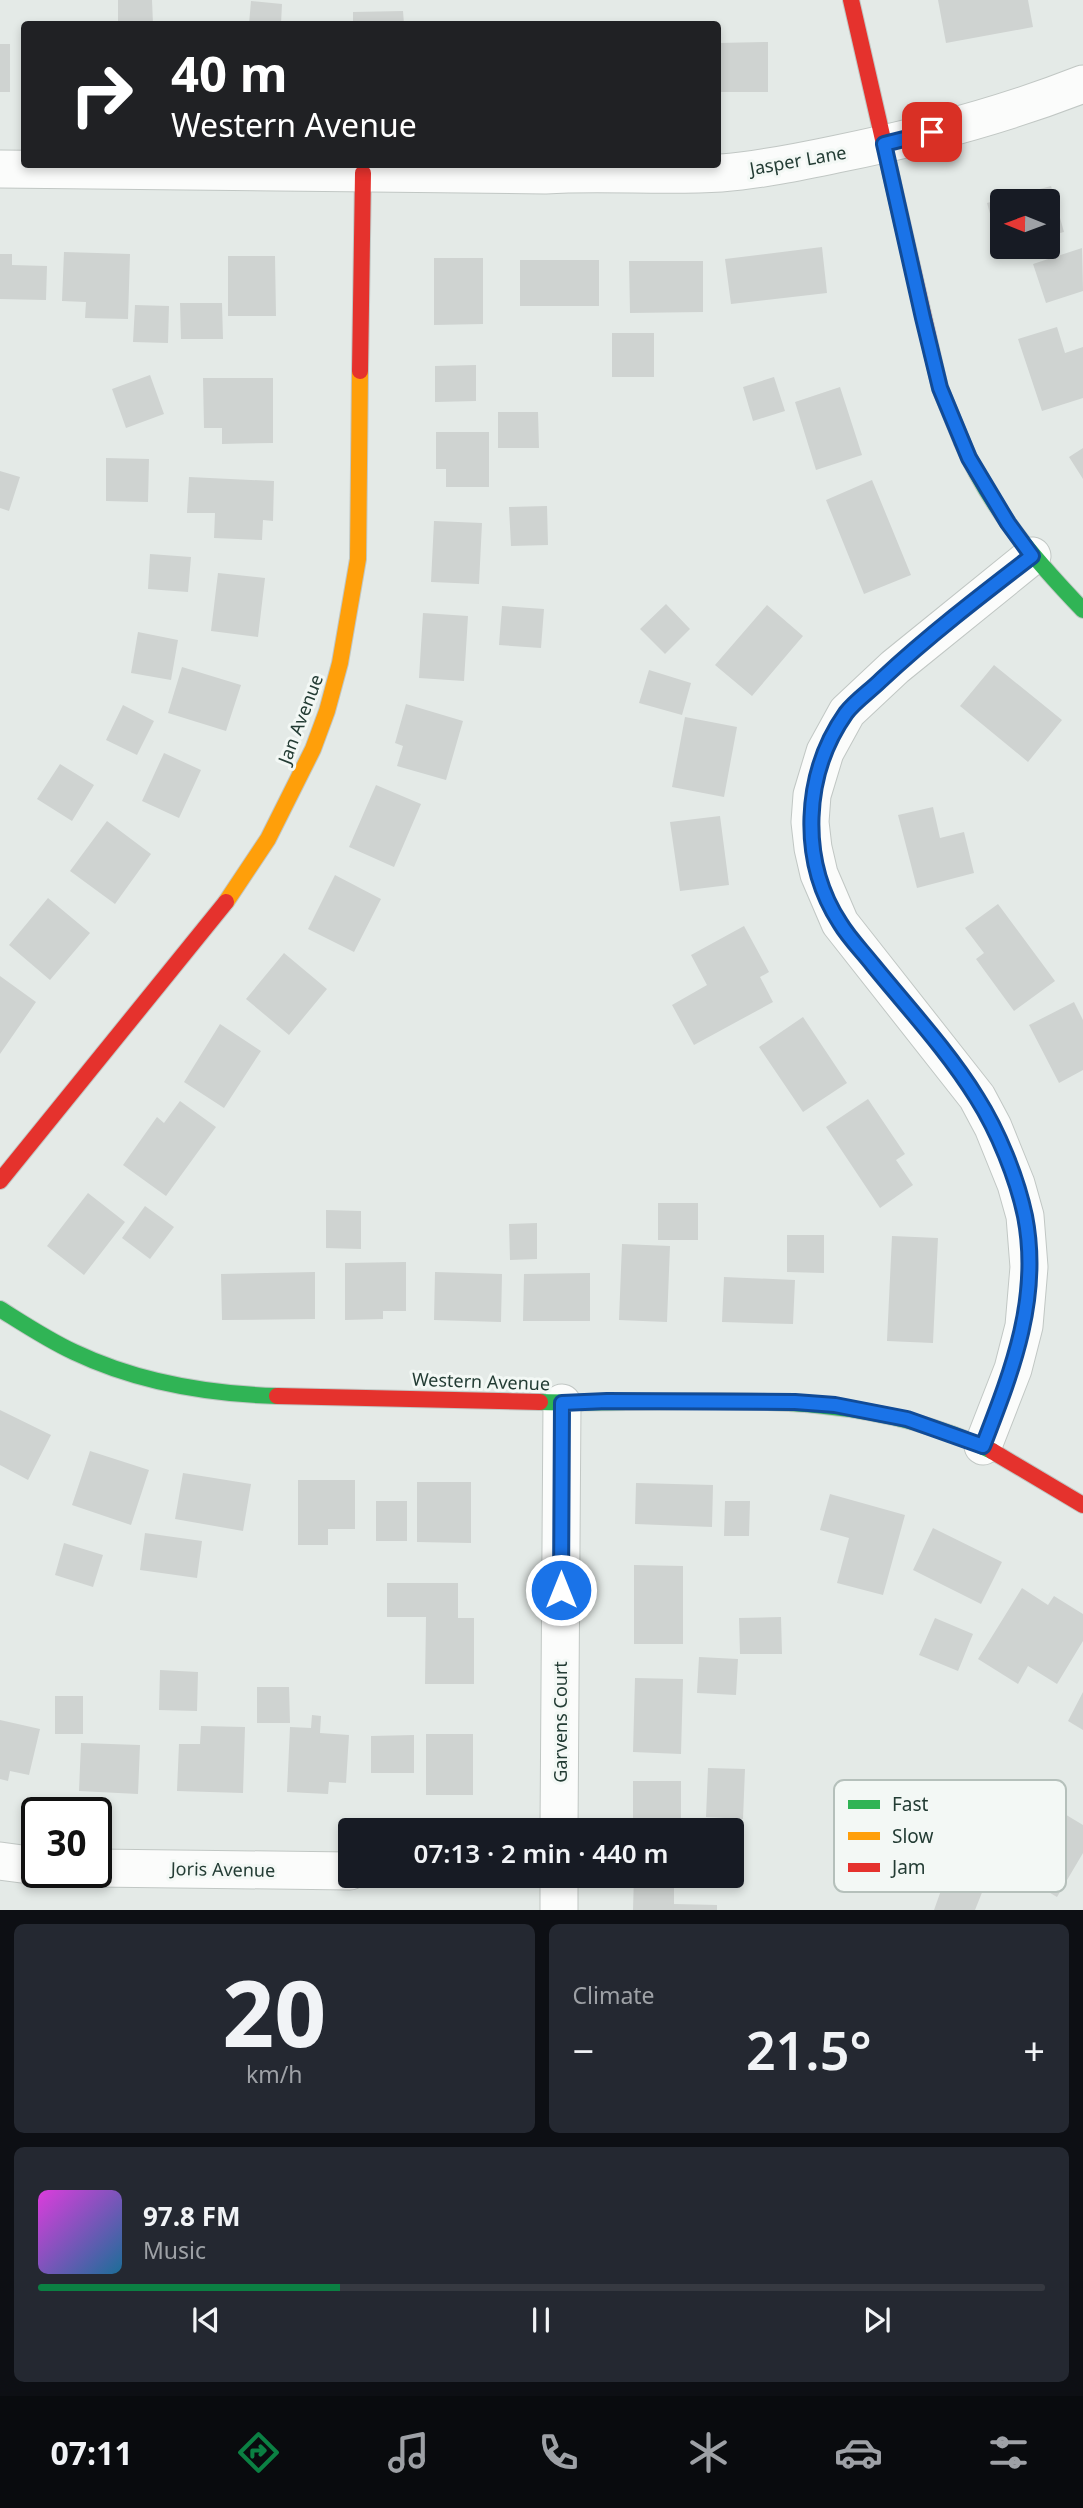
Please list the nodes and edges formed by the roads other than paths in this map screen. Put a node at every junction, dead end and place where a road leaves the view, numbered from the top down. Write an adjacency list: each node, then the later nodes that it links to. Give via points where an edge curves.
1 (851, 0): 3 (street)
2 (1083, 84): 3 (street, Jasper Lane, via 1026,107)
3 (884, 144): 5 (street, Jasper Lane, via 722,173); 6 (street, via 940,388 969,458)
4 (0, 169): 5 (street, Jasper Lane)
5 (363, 173): 8 (street, Jan Avenue, via 358,559 327,711 268,839 229,898)
6 (1032, 556): 7 (street); 11 (street, via 847,712 825,752 812,795 810,822 819,874 840,923 977,1097 1016,1184 1025,1216 1029,1267 1024,1326)
7 (1083, 610)
8 (0, 1181)
9 (0, 1309): 10 (street, Western Avenue, via 79,1354 135,1375 192,1388 239,1395)
10 (562, 1403): 11 (street, Western Avenue, via 835,1405 907,1419); 13 (street, Garvens Court)
11 (983, 1446): 12 (street, Western Avenue)
12 (1083, 1505)
13 (559, 1818)
14 (0, 1861): 15 (street)
15 (21, 1864)
16 (112, 1868): 17 (street, Joris Avenue)
17 (338, 1871)
18 (559, 1888): 19 (street)
19 (559, 1909)

